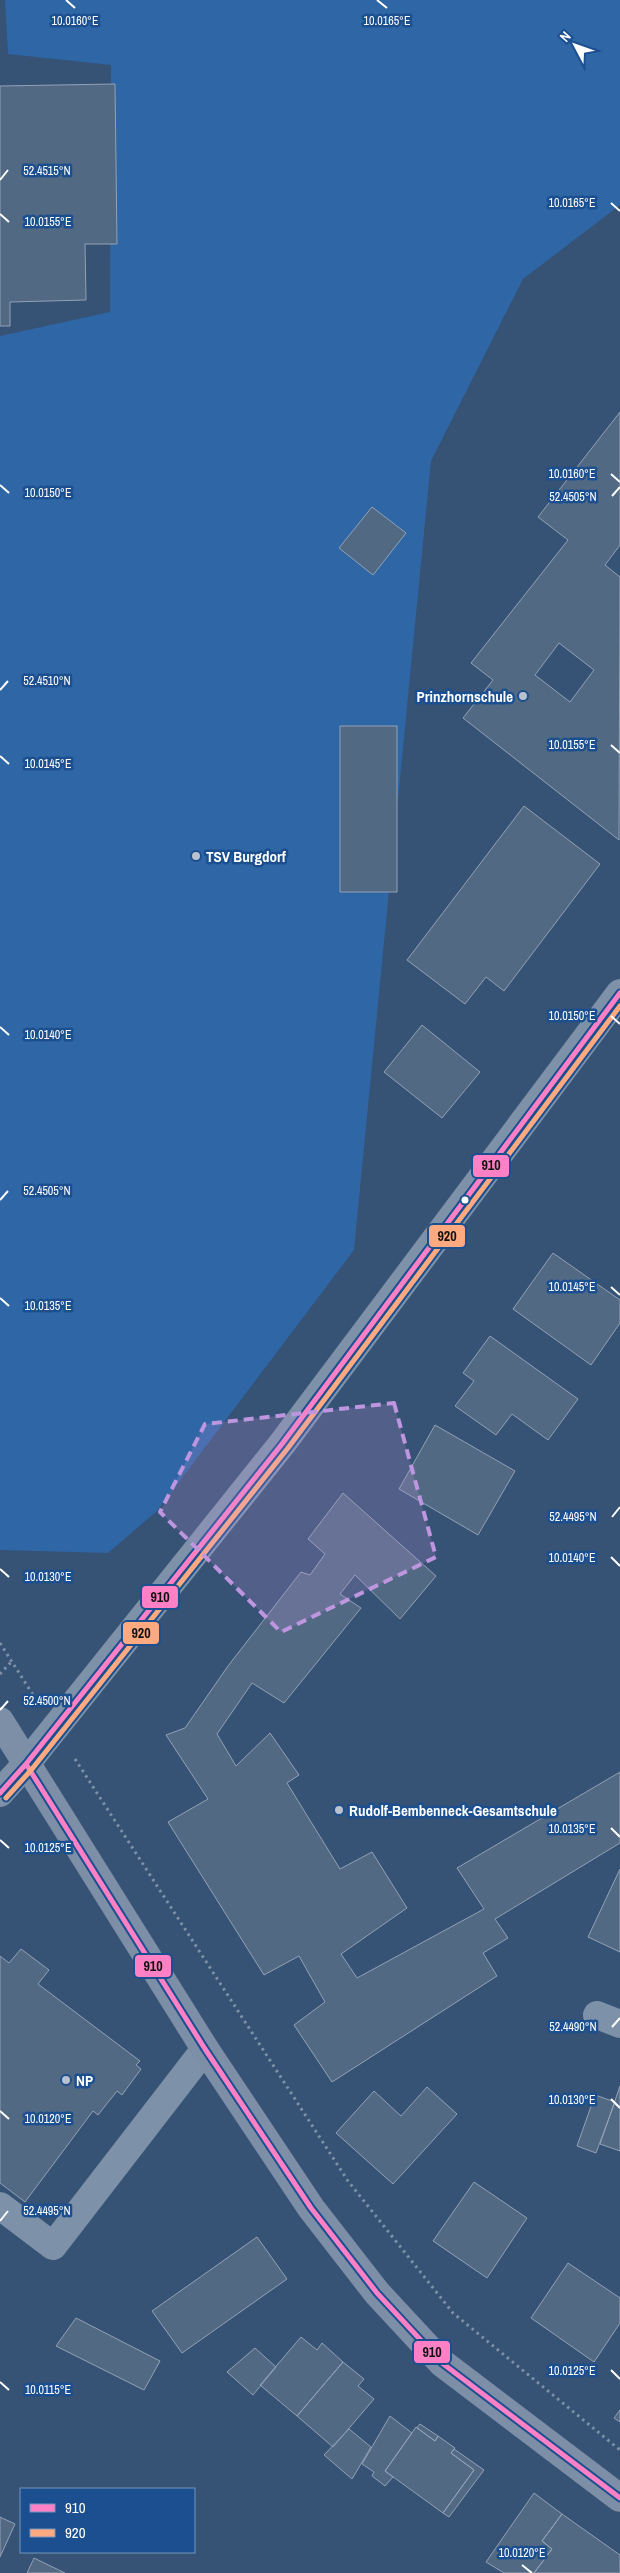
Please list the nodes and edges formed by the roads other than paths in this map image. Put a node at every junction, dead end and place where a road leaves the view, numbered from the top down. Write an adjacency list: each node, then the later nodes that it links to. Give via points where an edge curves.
1 (620, 993): 3 (street, via 282,1444)
2 (0, 1721): 3 (main road)
3 (26, 1764): 4 (street); 5 (main road)
4 (0, 1793)
5 (205, 2050): 6 (street, via 53,2246); 7 (main road, via 311,2208 378,2294 442,2363)
6 (0, 2206)
7 (620, 2498)

